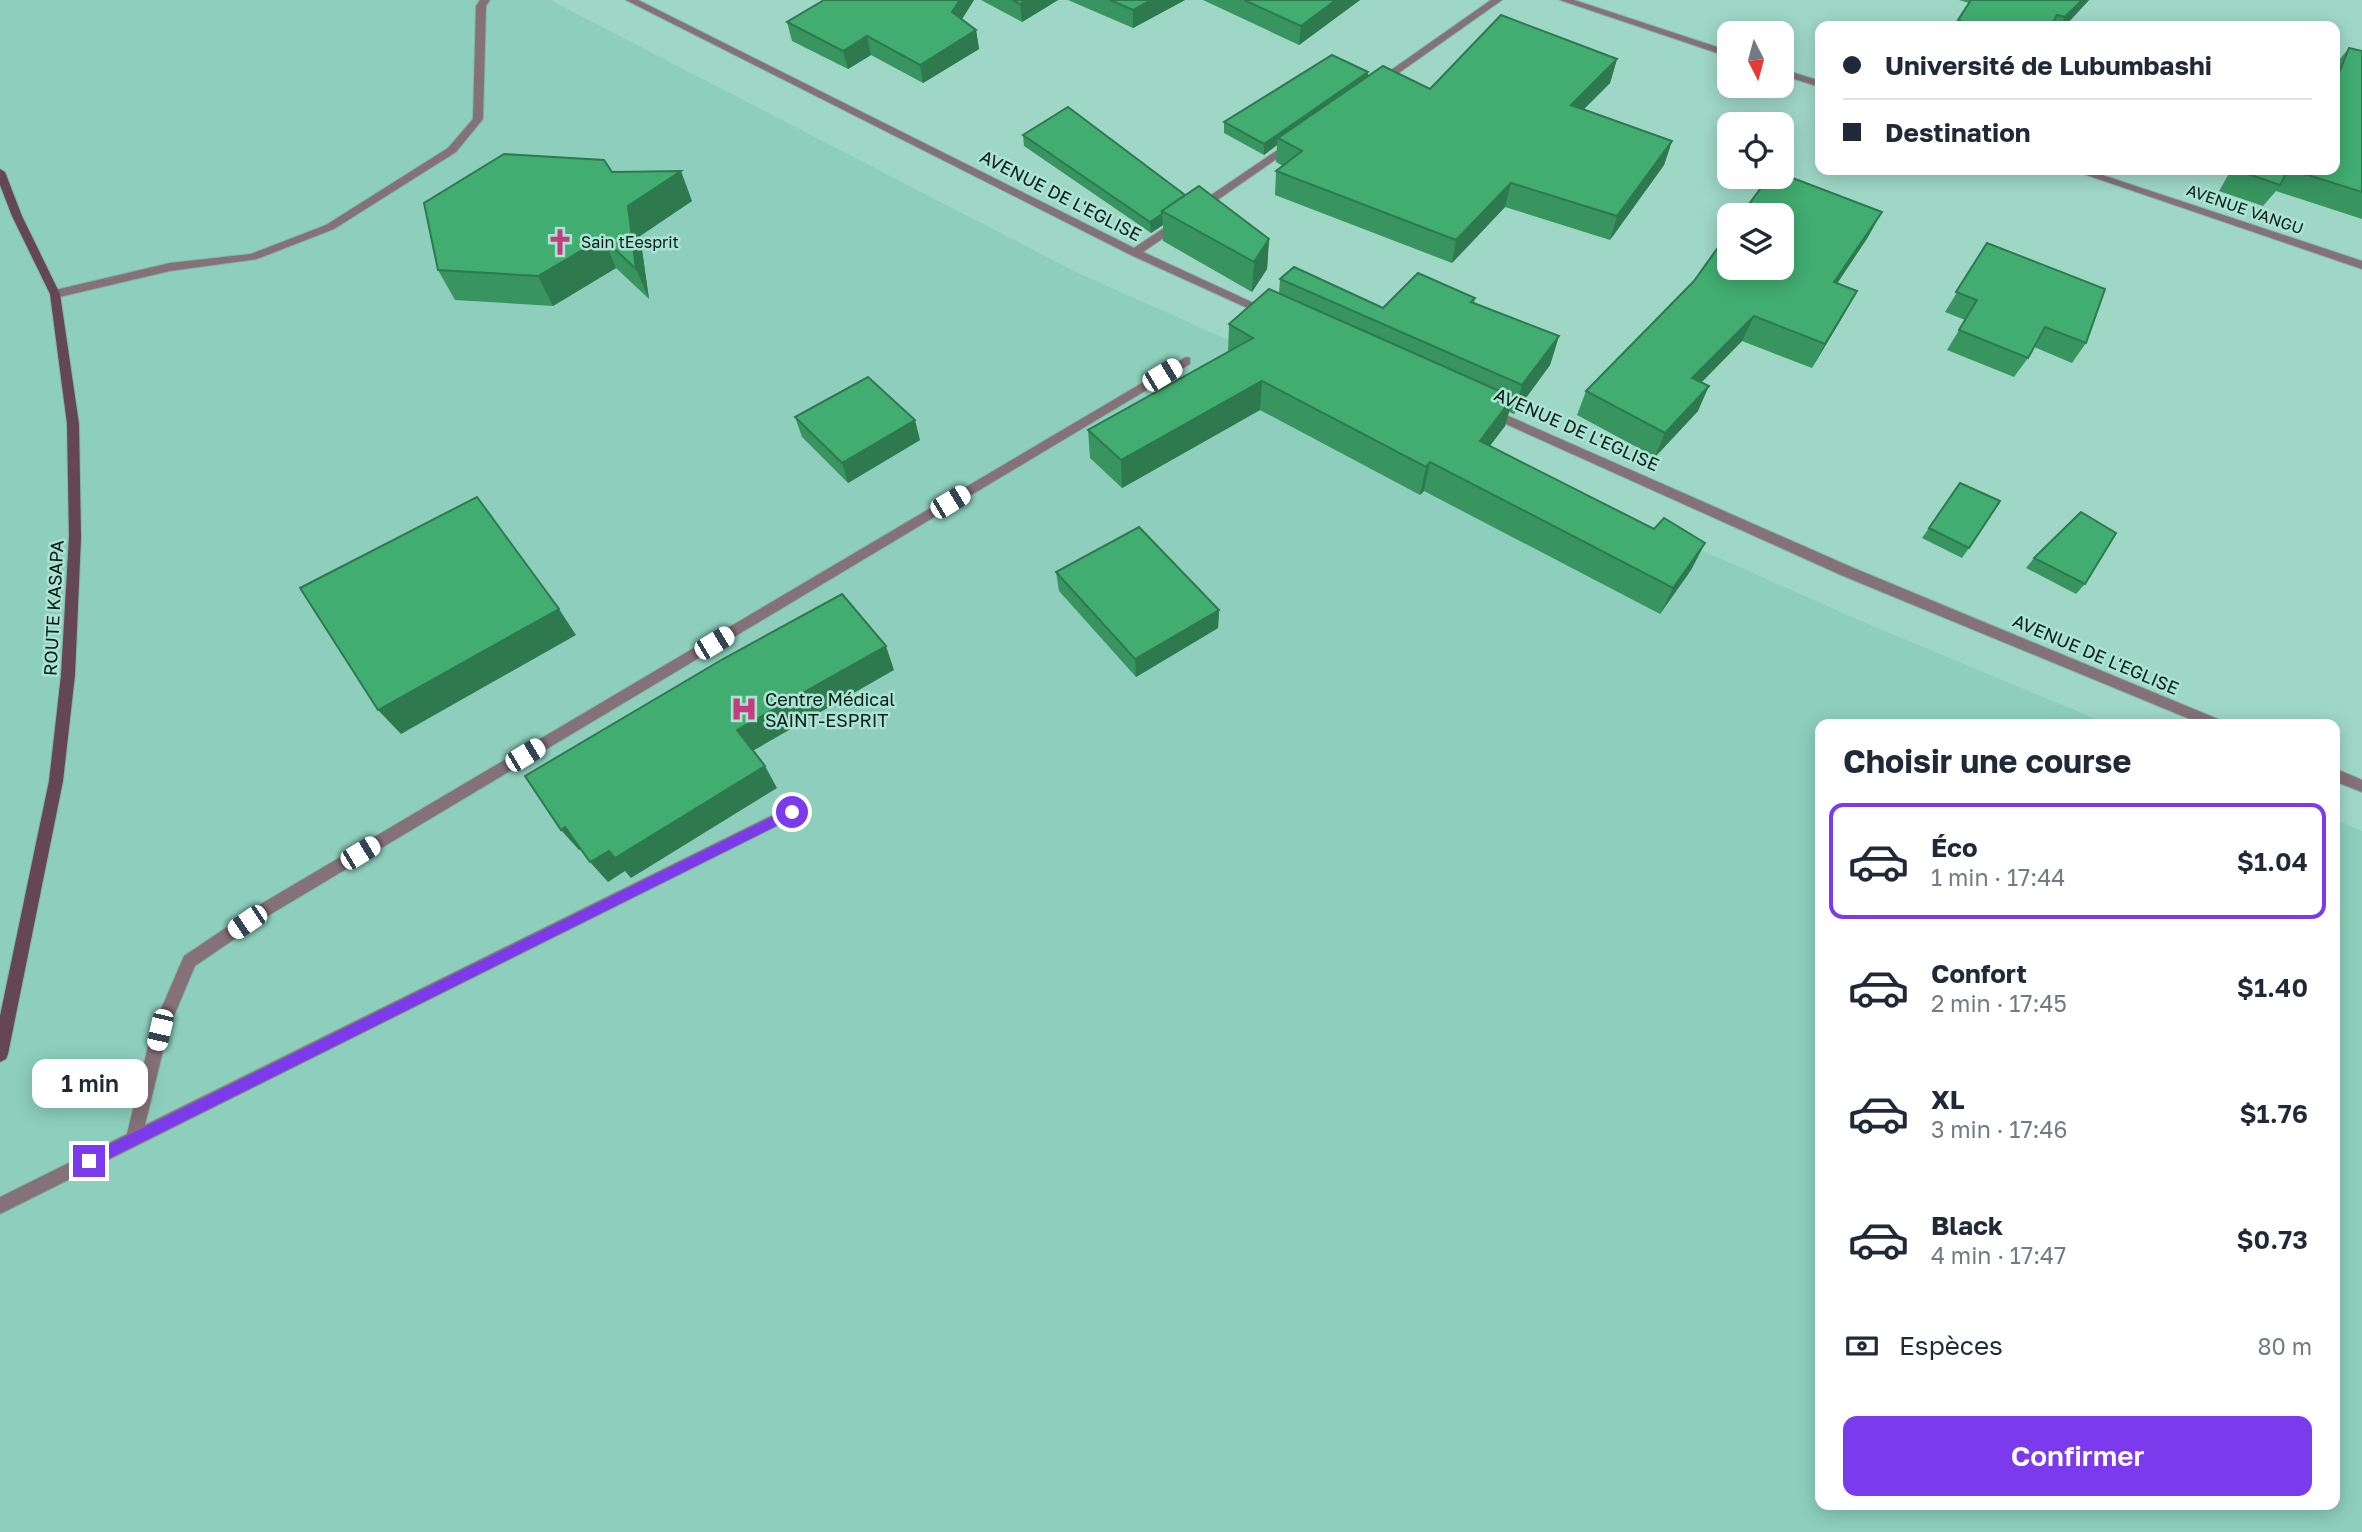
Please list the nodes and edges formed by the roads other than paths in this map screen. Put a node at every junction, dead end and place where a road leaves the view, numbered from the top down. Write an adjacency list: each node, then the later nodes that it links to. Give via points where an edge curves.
1 (485, 0): 14 (street, via 481,6 478,118 452,150 330,227 253,257 170,267)
2 (631, 0): 12 (street, AVENUE DE L'EGLISE)
3 (1497, 0): 8 (street)
4 (1565, 0): 5 (street)
5 (1717, 50)
6 (1794, 76): 7 (street)
7 (1815, 83)
8 (1372, 87)
9 (1304, 135): 12 (street)
10 (0, 172): 14 (main road, ROUTE KASAPA)
11 (2092, 175): 13 (street, AVENUE VANGU)
12 (1135, 253): 15 (street, AVENUE DE L'EGLISE)
13 (2362, 265)
14 (55, 293): 22 (main road, ROUTE KASAPA, via 73,424 75,537 68,675 56,781)
15 (1274, 316)
16 (1186, 361): 23 (street, via 266,909 189,961 160,1030)
17 (1478, 407): 18 (street, AVENUE DE L'EGLISE, via 1846,571)
18 (2203, 719)
19 (2340, 777): 20 (street)
20 (2362, 786)
21 (792, 812): 23 (street)
22 (0, 1054)
23 (134, 1139): 24 (street)
24 (0, 1206)

